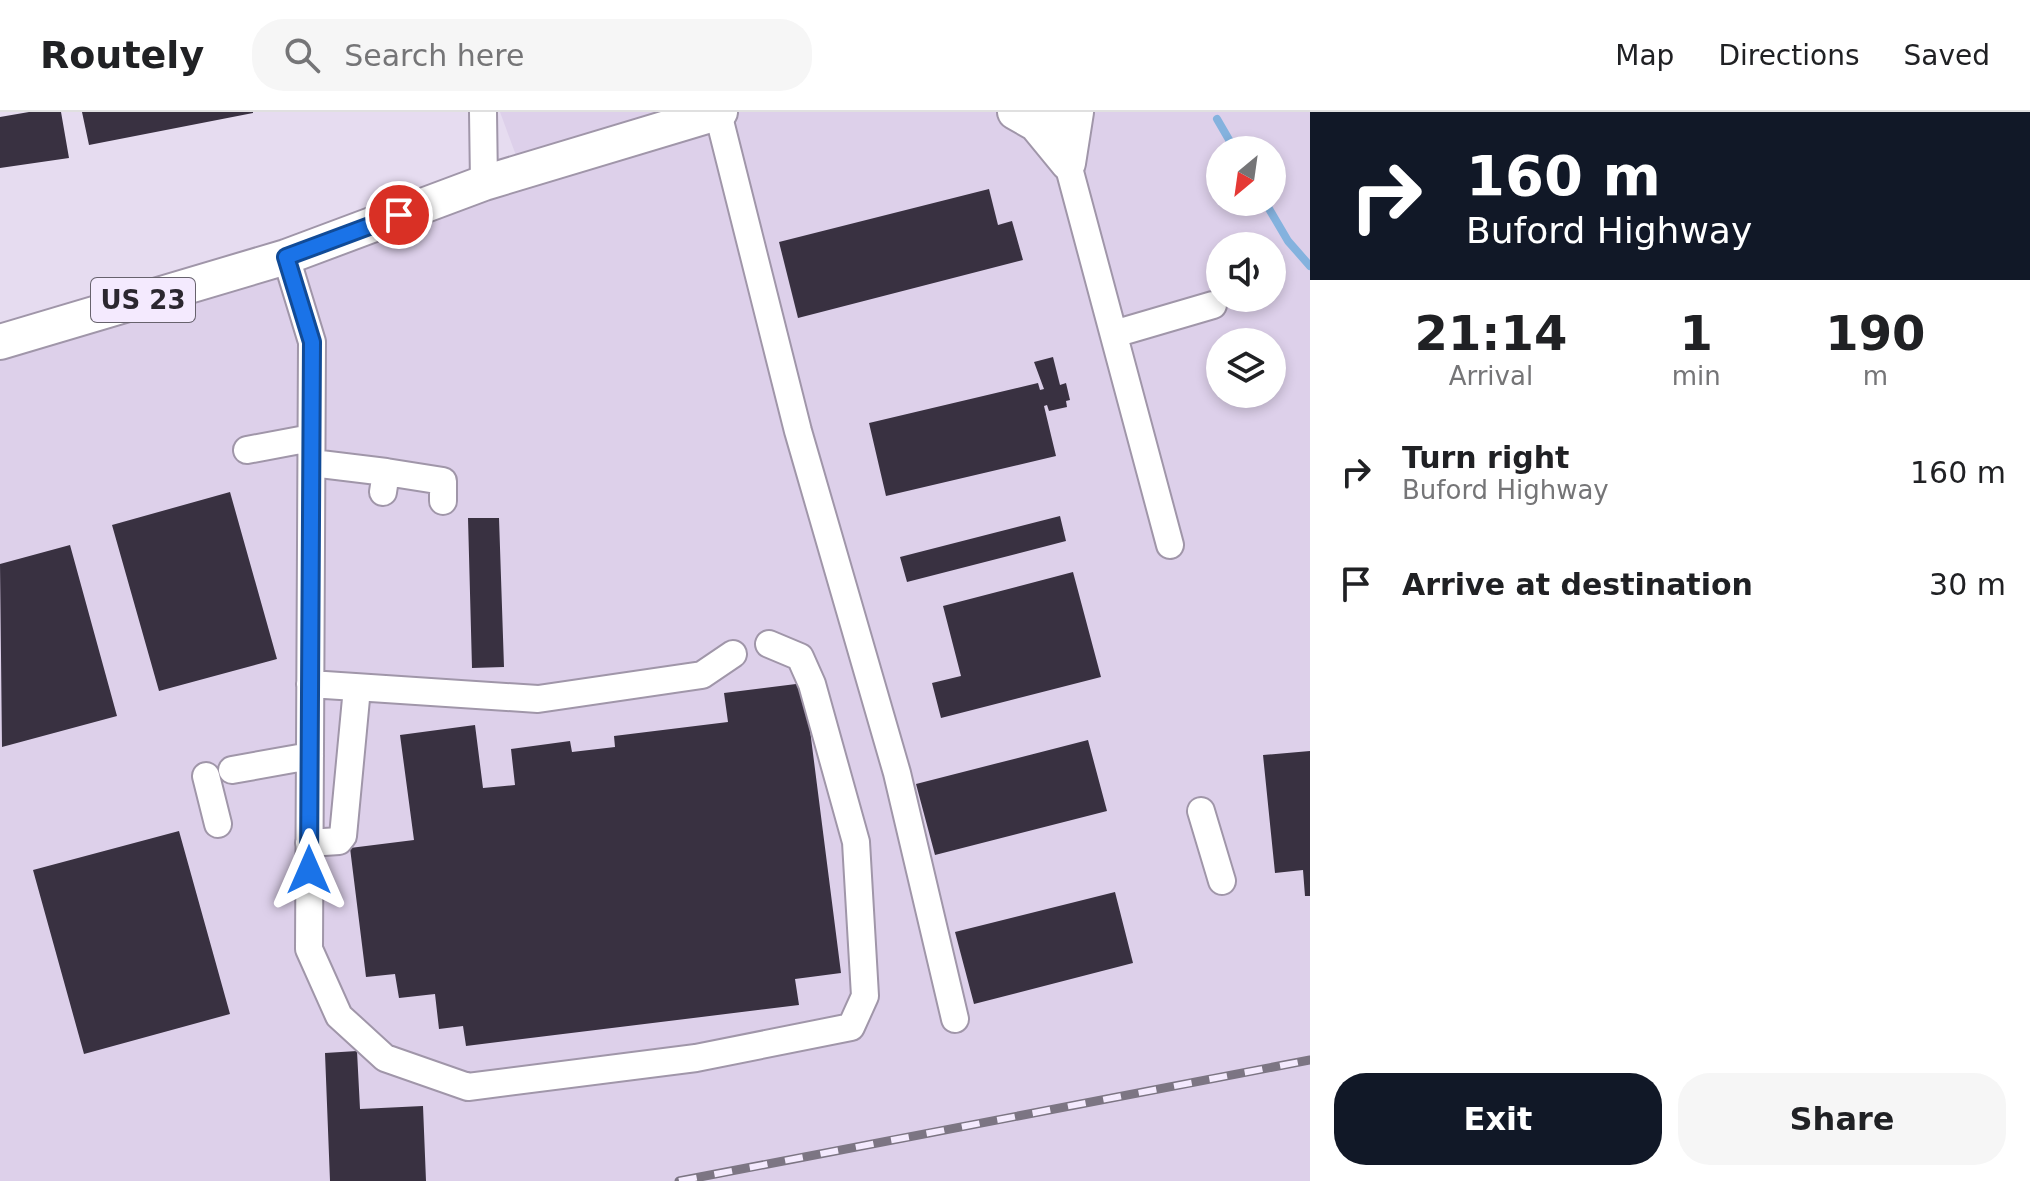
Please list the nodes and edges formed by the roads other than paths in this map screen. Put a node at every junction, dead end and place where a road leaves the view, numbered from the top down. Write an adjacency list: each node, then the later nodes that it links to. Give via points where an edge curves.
1 (483, 112): 7 (street)
2 (719, 112): 7 (main road, US 23); 27 (street, via 798,431 897,773)
3 (1015, 112): 6 (main road, via 1036,124)
4 (1054, 112): 6 (street)
5 (1076, 112): 6 (main road)
6 (1068, 163): 10 (street)
7 (484, 183): 8 (main road, US 23)
8 (286, 257): 11 (main road, US 23); 13 (street, via 312,342)
9 (1206, 307): 10 (street)
10 (1114, 334): 15 (street)
11 (0, 342)
12 (247, 450): 13 (street)
13 (312, 451): 14 (street, via 385,482 443,481); 18 (street)
14 (443, 501)
15 (1170, 545)
16 (769, 644): 25 (street, via 800,657 812,684 856,842 865,996 851,1027 696,1058 468,1087 385,1058 339,1016 309,949)
17 (733, 654): 19 (street, via 702,675 538,699)
18 (310, 684): 19 (street); 20 (street)
19 (357, 688): 25 (street, via 343,836 339,841)
20 (310, 756): 21 (street); 25 (street)
21 (232, 770)
22 (206, 776): 24 (street)
23 (1201, 811): 26 (street)
24 (218, 824)
25 (309, 843)
26 (1222, 881)
27 (955, 1019)

